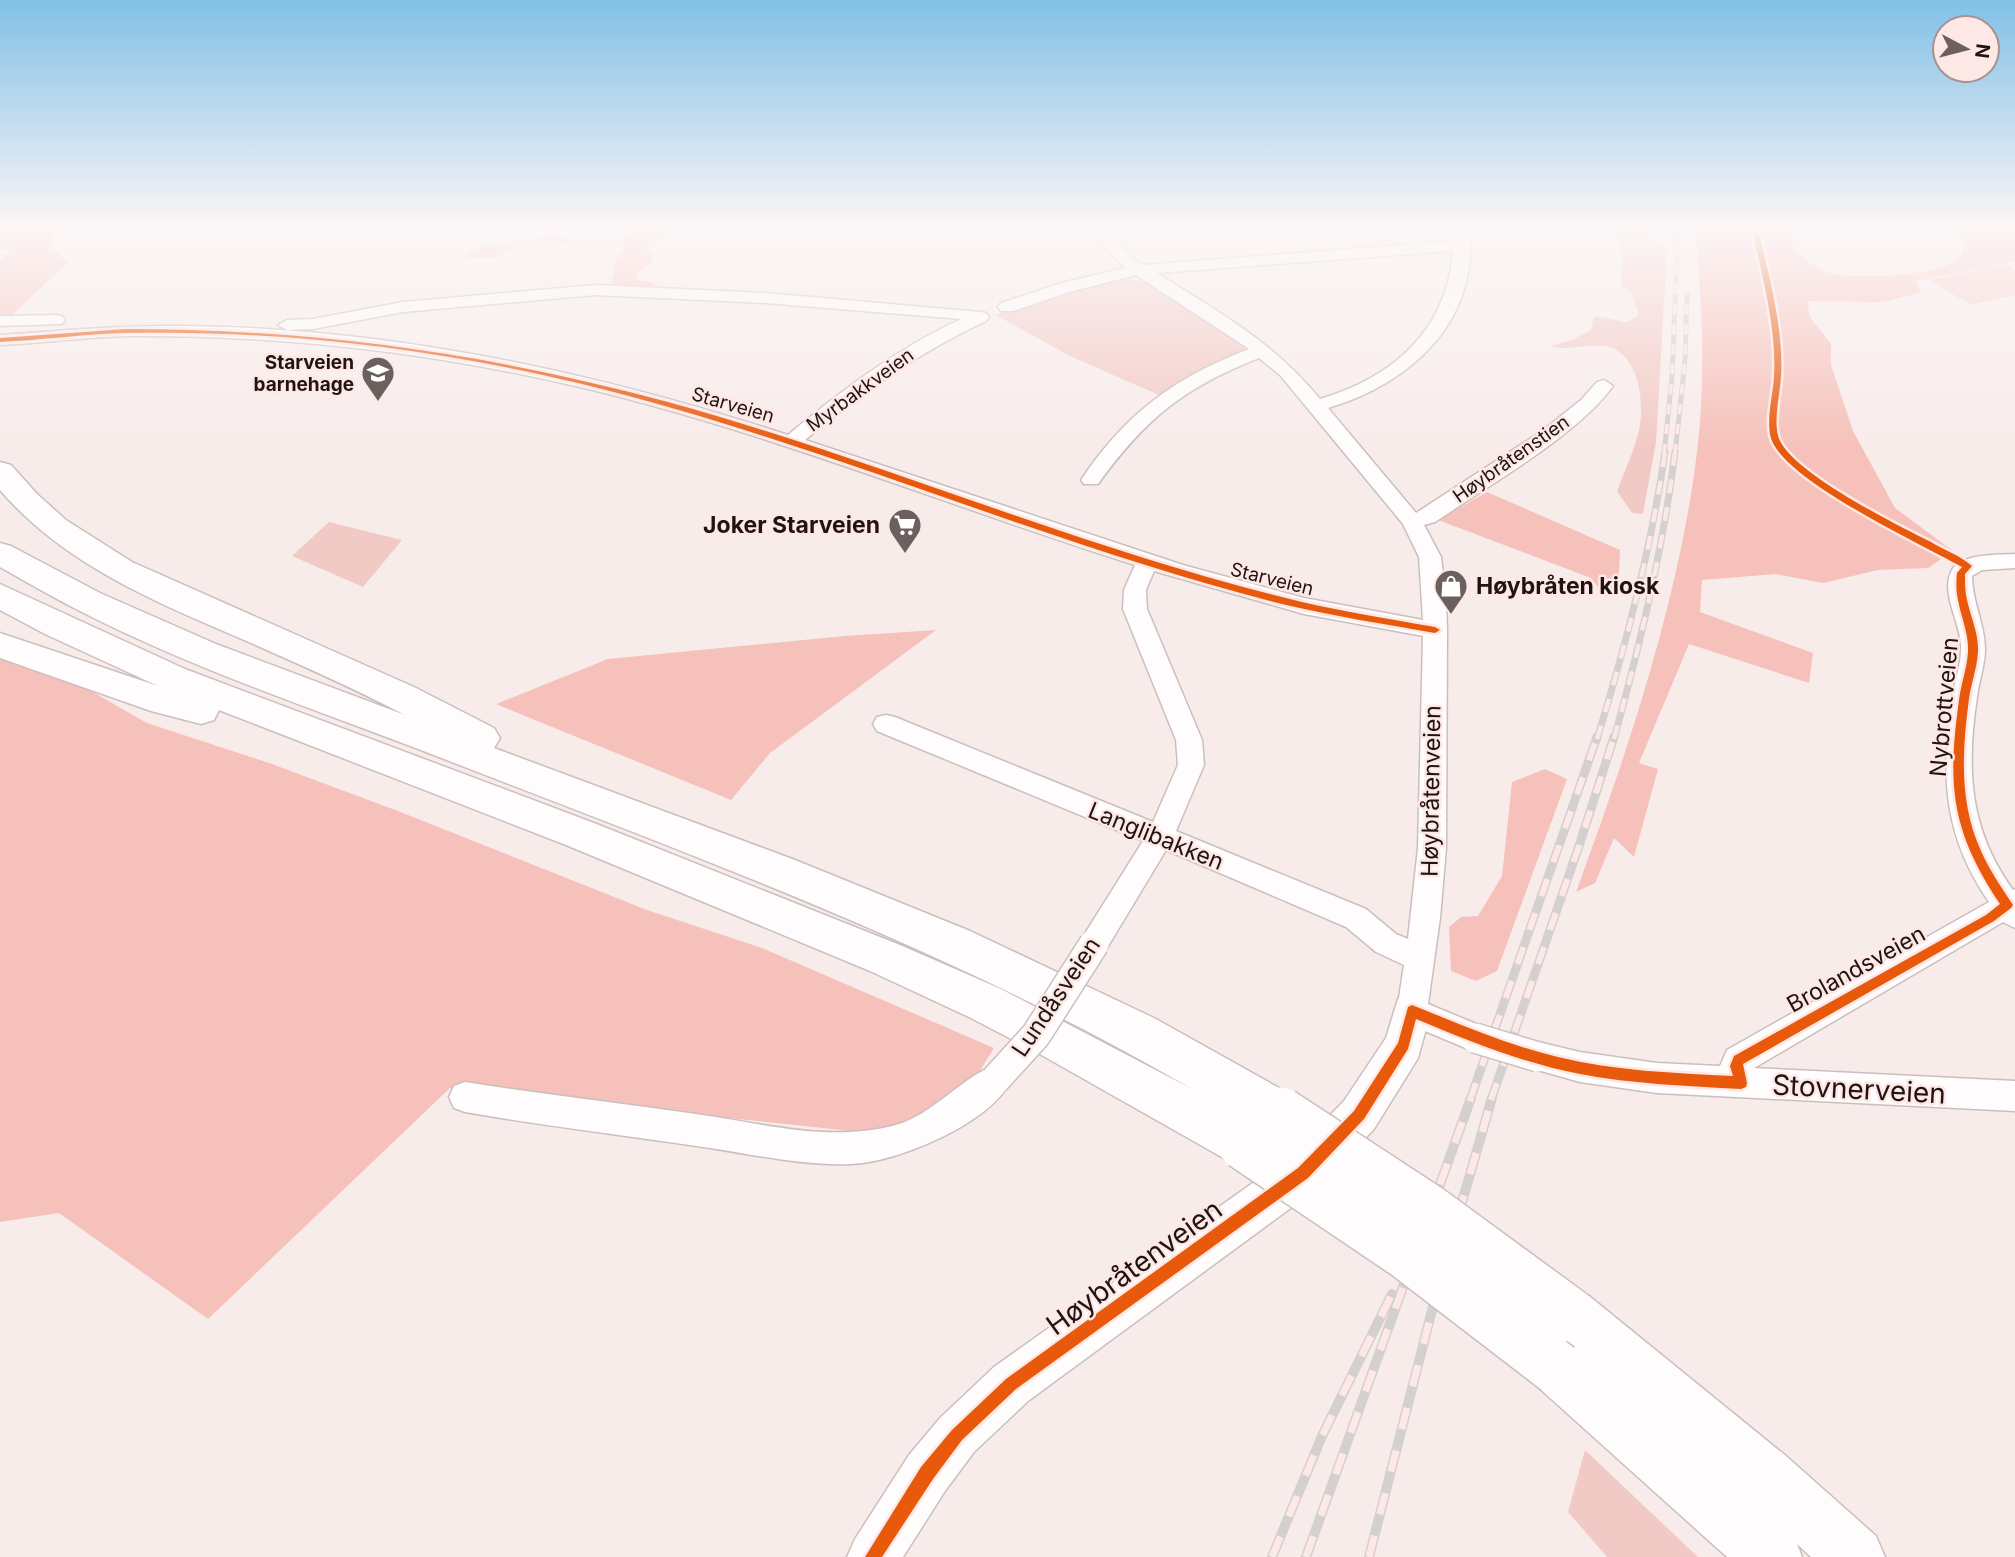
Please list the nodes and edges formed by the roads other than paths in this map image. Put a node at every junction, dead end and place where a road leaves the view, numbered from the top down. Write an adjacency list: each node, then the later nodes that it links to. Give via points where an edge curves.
1 (450, 302): 8 (street, via 295,325 143,319)
2 (816, 302): 7 (street)
3 (1023, 302): 6 (street)
4 (1189, 302): 12 (street, Høybråtenveien)
5 (1451, 302): 14 (street, via 1430,338 1397,367 1366,389)
6 (1007, 307)
7 (982, 316): 15 (street, Myrbakkveien, via 889,366)
8 (0, 321)
9 (0, 330): 10 (street, Starveien, via 78,328)
10 (101, 332): 11 (street, Starveien); 15 (street, Starveien, via 229,334 443,354 578,381)
11 (0, 340)
12 (1263, 350): 14 (street, Høybråtenveien); 17 (street, via 1203,374 1151,408)
13 (1604, 386): 18 (street, Høybråtenstien, via 1549,435 1427,517)
14 (1316, 406): 18 (street, Høybråtenveien)
15 (792, 441): 21 (street, Starveien)
16 (0, 471): 27 (highway, via 27,503 98,557 185,601 363,678)
17 (1091, 481)
18 (1412, 522): 23 (street, Høybråtenveien, via 1432,564)
19 (0, 553): 27 (highway, via 88,601 204,653)
20 (2015, 561): 29 (street, Nybrottveien, via 1977,563 1961,573 1962,598 1973,633 1958,801 1976,856)
21 (1147, 562): 23 (street, Starveien, via 1265,597); 28 (street, Lundåsveien, via 1133,592 1135,609 1191,753 1188,775)
22 (0, 595): 26 (highway, via 117,654)
23 (1435, 630): 30 (street, Høybråtenveien, via 1432,848)
24 (0, 645): 26 (highway, via 152,698)
25 (886, 724): 28 (street, Langlibakken)
26 (379, 759): 38 (highway, via 580,834 885,958)
27 (602, 805): 38 (highway, via 955,944 1138,1033)
28 (1160, 836): 30 (street, Langlibakken, via 1356,918 1386,943); 34 (street, Lundåsveien, bridge, via 1133,886 1036,1035)
29 (2012, 907): 35 (street, Brolandsveien, via 1738,1060 1735,1066)
30 (1420, 958): 31 (street, Høybråtenveien)
31 (1412, 1011): 32 (street); 39 (main road, Høybråtenveien, via 1404,1045 1359,1115 1325,1152 1303,1173 1011,1384 934,1463)
32 (1475, 1038): 33 (street, bridge)
33 (1538, 1057): 35 (street, Stovnerveien, via 1618,1073)
34 (995, 1080): 37 (street, Lundåsveien, via 923,1130 895,1142 860,1146 791,1144)
35 (1741, 1083): 36 (street, Stovnerveien)
36 (2015, 1096)
37 (465, 1097)
38 (1262, 1128): 40 (highway, bridge, via 1407,1253 1558,1369); 41 (highway, bridge, via 1428,1210 1570,1315 1766,1476)
39 (873, 1557)
40 (1772, 1557)
41 (1855, 1557)

